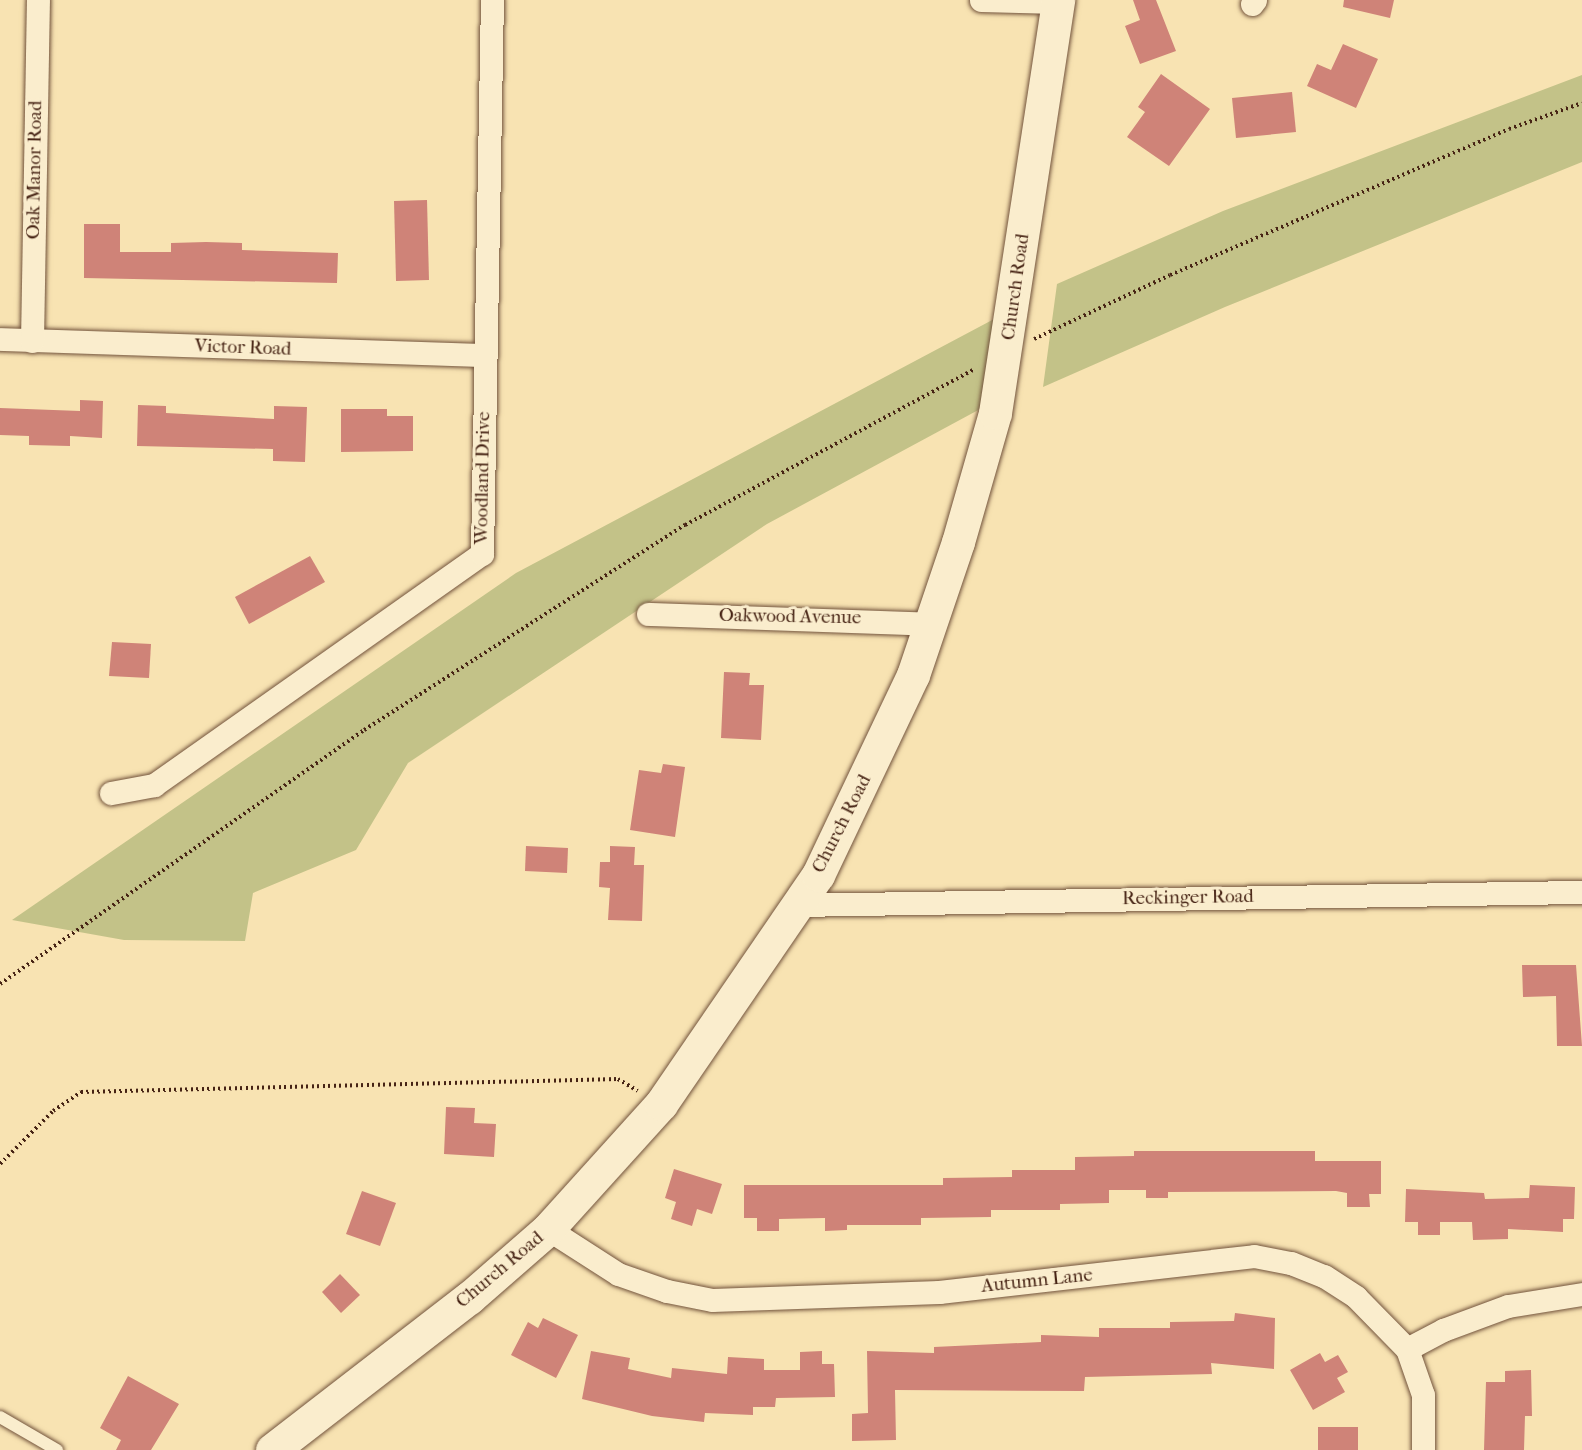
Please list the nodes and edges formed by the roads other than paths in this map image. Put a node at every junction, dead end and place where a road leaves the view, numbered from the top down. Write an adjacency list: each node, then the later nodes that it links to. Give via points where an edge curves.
1 (38, 0): 6 (street, Oak Manor Road)
2 (492, 0): 7 (street, Woodland Drive)
3 (981, 0): 4 (street)
4 (1058, 1): 9 (street, Church Road, via 995,413)
5 (0, 340): 6 (street, Victor Road)
6 (32, 341): 7 (street, Victor Road)
7 (485, 355): 10 (street, Woodland Drive, via 482,554 154,785)
8 (648, 614): 9 (street, Oakwood Avenue)
9 (933, 624): 12 (street, Church Road, via 895,720 837,839)
10 (111, 793)
11 (1582, 892): 12 (street, Reckinger Road)
12 (794, 905): 13 (street, Church Road, via 748,981 690,1055 661,1104)
13 (548, 1229): 15 (street, Autumn Lane, via 618,1274 712,1300 939,1292 1254,1256 1324,1276 1356,1297); 18 (street, Church Road, via 468,1298)
14 (1582, 1294): 15 (street, via 1508,1306)
15 (1407, 1349): 19 (street, Autumn Lane, via 1423,1395)
16 (0, 1417): 17 (lane)
17 (57, 1450)
18 (272, 1450)
19 (1423, 1450)

